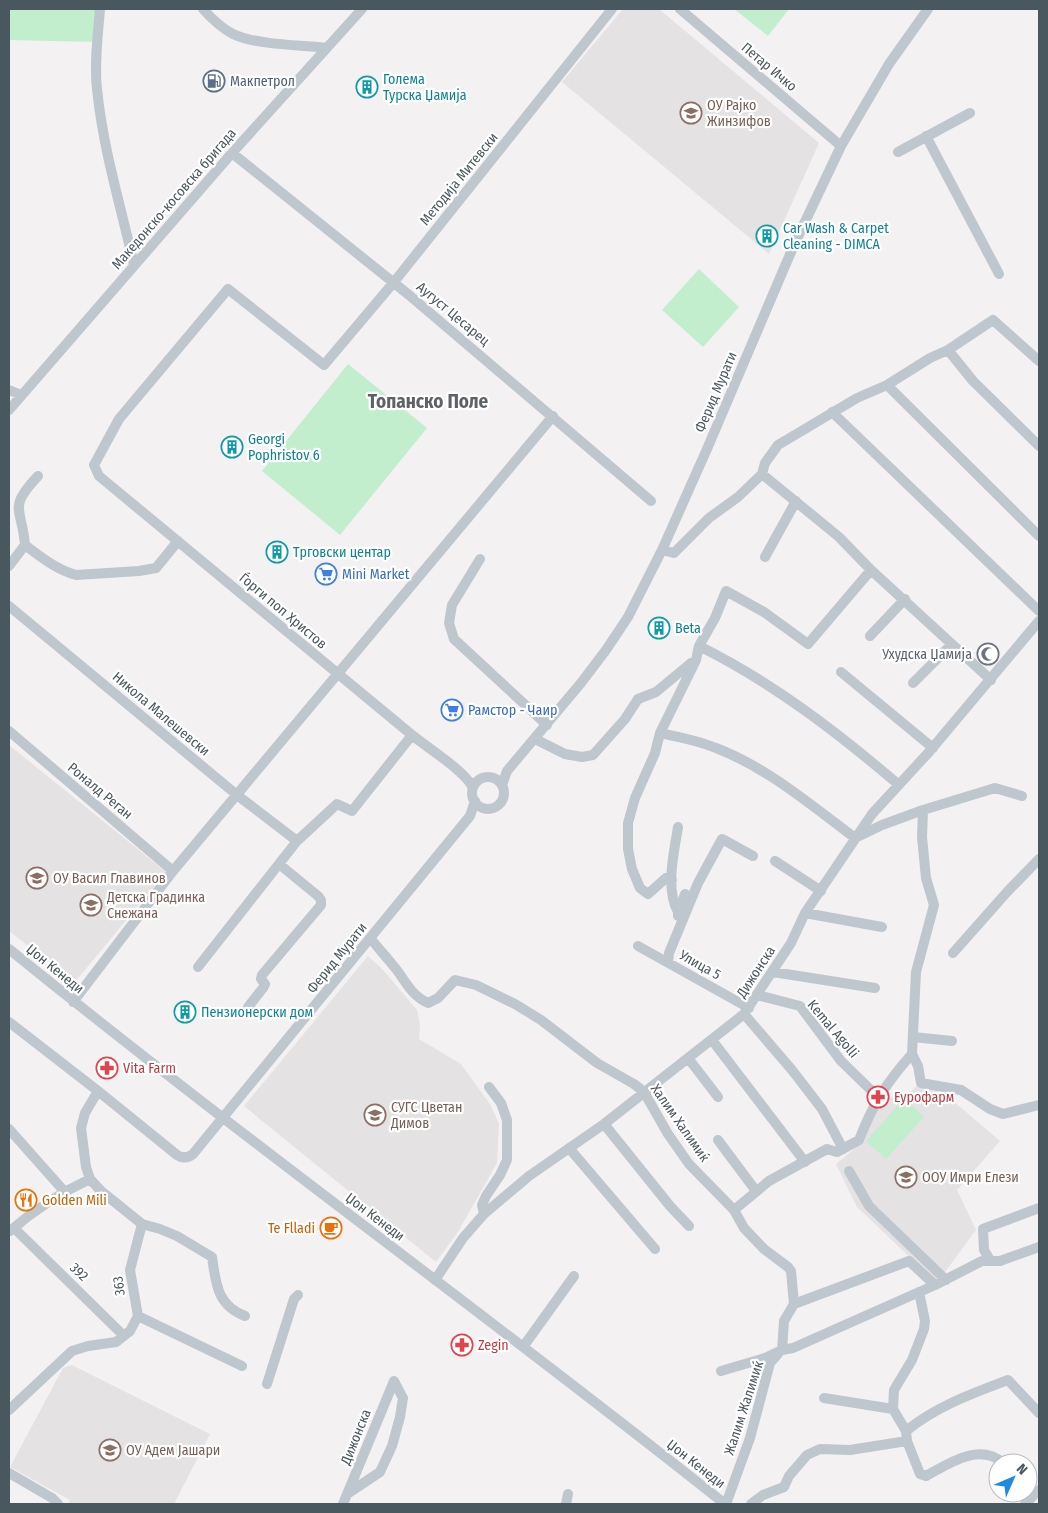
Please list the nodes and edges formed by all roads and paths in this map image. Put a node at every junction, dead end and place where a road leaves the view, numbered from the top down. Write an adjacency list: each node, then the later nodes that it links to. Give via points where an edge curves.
1 (100, 9): 13 (street, via 96,87 102,131)
2 (203, 9): 7 (street, via 234,35 266,43)
3 (362, 9): 7 (street, Македонско-косовска бригада)
4 (612, 9): 15 (street, Методија Митевски)
5 (928, 9): 10 (street, Ферид Мурати, via 889,64)
6 (684, 10): 10 (street, Петар Ичко)
7 (327, 48): 12 (street, Македонско-косовска бригада)
8 (970, 113): 9 (street)
9 (926, 136): 11 (street); 14 (street)
10 (841, 146): 33 (street, Ферид Мурати, via 794,244)
11 (898, 152)
12 (232, 153): 13 (street, Македонско-косовска бригада); 15 (street, Аугуст Цесарец)
13 (134, 265): 20 (street, Македонско-косовска бригада)
14 (999, 274)
15 (394, 282): 23 (street, Аугуст Цесарец); 25 (street, Методија Митевски, via 324,365 228,289 119,418)
16 (948, 350): 17 (street, via 993,320); 18 (street); 24 (street, via 973,381)
17 (1039, 361)
18 (887, 385): 22 (street); 30 (street)
19 (9, 390): 20 (street)
20 (21, 395): 21 (street, Македонско-косовска бригада)
21 (9, 410)
22 (832, 412): 26 (street, via 778,445 765,463); 40 (street)
23 (553, 416): 28 (street, Аугуст Цесарец); 47 (street)
24 (1039, 446)
25 (94, 465): 31 (street, Ѓорги поп Христов, via 99,476)
26 (762, 474): 29 (street); 33 (street, via 674,553)
27 (38, 476): 32 (street, via 18,503)
28 (651, 501)
29 (796, 501): 34 (street); 37 (street, via 839,537)
30 (1039, 536)
31 (178, 541): 32 (street, via 156,568 76,575 55,567); 47 (street, Ѓорги поп Христов)
32 (25, 545): 36 (street)
33 (662, 550): 50 (street, Ферид Мурати, via 612,642)
34 (765, 557)
35 (480, 559): 50 (street, via 452,605 449,623 454,639)
36 (9, 566)
37 (871, 570): 38 (street); 44 (street, via 808,644 764,612 726,591)
38 (905, 599): 42 (street); 43 (street)
39 (9, 606): 61 (street, Никола Малешевски)
40 (1039, 611)
41 (1039, 621): 48 (street, Дижонска)
42 (870, 636)
43 (952, 644): 48 (street); 49 (street)
44 (699, 646): 45 (street); 60 (street, via 776,690)
45 (696, 660): 52 (street); 54 (street, via 656,692 638,699 625,720 593,754 582,757 566,754)
46 (841, 672): 55 (street)
47 (338, 674): 53 (street, Ѓорги поп Христов); 61 (street)
48 (991, 680): 55 (street, Дижонска)
49 (913, 683)
50 (547, 725): 54 (street, Ферид Мурати)
51 (9, 731): 74 (street, Роналд Реган)
52 (660, 733): 68 (street, via 714,747 744,760 788,787); 75 (street, via 628,823 628,849 640,888 648,894 666,878)
53 (412, 735): 58 (street, Ѓорги поп Христов); 69 (street, via 352,811 337,804)
54 (535, 739): 56 (street, Ферид Мурати)
55 (933, 748): 60 (street, Дижонска)
56 (507, 771): 57 (street, Ферид Мурати); 59 (street, Ферид Мурати)
57 (493, 776): 58 (street); 59 (street)
58 (475, 782): 63 (street, via 471,792)
59 (502, 785): 64 (street, via 505,792 501,803)
60 (899, 785): 68 (street, Дижонска)
61 (237, 795): 69 (street, Никола Малешевски); 74 (street)
62 (1022, 796): 65 (street, via 995,788)
63 (474, 801): 64 (street); 66 (street, Ферид Мурати)
64 (484, 809): 66 (street, Ферид Мурати)
65 (923, 810): 68 (street); 95 (street, via 926,878 934,905 916,972)
66 (470, 816): 82 (street, Ферид Мурати)
67 (678, 827): 75 (street)
68 (855, 838): 76 (street, Дижонска)
69 (297, 841): 73 (street)
70 (753, 856): 81 (street, via 722,839)
71 (1039, 858): 85 (street)
72 (775, 861): 76 (street)
73 (279, 864): 87 (street); 92 (street, via 318,896 321,905 262,975 264,988)
74 (174, 871): 91 (street)
75 (672, 880): 78 (street, via 673,902)
76 (821, 891): 79 (street, Дижонска)
77 (685, 894): 78 (street)
78 (678, 912): 81 (street)
79 (805, 914): 80 (street); 88 (street, Дижонска)
80 (882, 927)
81 (678, 930): 86 (street)
82 (371, 939): 102 (street, Халим Халимиќ, via 408,988 422,1000 428,1003 438,998 455,980 476,985 541,1020 597,1063); 106 (street, Ферид Мурати)
83 (638, 946): 86 (street, Улица 5)
84 (9, 949): 91 (street, Џон Кенеди)
85 (953, 953)
86 (668, 962): 93 (street, Улица 5)
87 (198, 967)
88 (773, 972): 89 (street); 90 (street, Дижонска)
89 (876, 988)
90 (757, 995): 93 (street, Дижонска); 104 (street, Kemal Agolli, via 800,1006 841,1062)
91 (73, 1002): 106 (street, Џон Кенеди)
92 (248, 1008)
93 (746, 1011): 96 (street, Дижонска); 111 (street, Улица 5, via 822,1109)
94 (9, 1022): 101 (street)
95 (913, 1037): 97 (street); 98 (street)
96 (712, 1040): 99 (street, Дижонска); 113 (street)
97 (952, 1041)
98 (912, 1054): 104 (street); 105 (street, via 921,1082 961,1090 1002,1114)
99 (688, 1058): 102 (street, Дижонска); 103 (street)
100 (489, 1087): 120 (street, via 501,1103 507,1120 507,1160 486,1196 482,1206)
101 (98, 1090): 106 (street, Ферид Мурати, via 181,1158 193,1154); 115 (street, via 81,1128)
102 (644, 1092): 107 (street, Дижонска); 119 (street, Халим Халимиќ, via 688,1164)
103 (718, 1097)
104 (878, 1097): 111 (street, via 859,1140)
105 (1039, 1106)
106 (223, 1117): 128 (street, Џон Кенеди)
107 (604, 1124): 110 (street, Дижонска); 122 (street)
108 (9, 1129): 116 (street)
109 (718, 1140): 117 (street)
110 (569, 1148): 120 (street, Дижонска, via 528,1176); 125 (street)
111 (840, 1150): 112 (street, Улица 5); 113 (street, via 828,1148)
112 (843, 1161)
113 (805, 1162): 117 (street)
114 (849, 1171): 129 (street, via 869,1206)
115 (90, 1179): 116 (street); 121 (street)
116 (64, 1191): 123 (street)
117 (756, 1192): 119 (street)
118 (1039, 1208): 126 (street, via 983,1229 984,1250)
119 (734, 1210): 133 (street, Халим Халимиќ, via 750,1235 791,1271)
120 (484, 1214): 128 (street, Дижонска, via 463,1238)
121 (142, 1224): 134 (street, 363, via 130,1270); 135 (street, via 177,1236 212,1257 219,1294 234,1311)
122 (689, 1226)
123 (11, 1230): 136 (street, 392)
124 (1039, 1246): 126 (street, via 1000,1261)
125 (655, 1249)
126 (990, 1260): 129 (street)
127 (574, 1276): 137 (street)
128 (435, 1280): 137 (street, Џон Кенеди)
129 (946, 1280): 130 (street)
130 (935, 1285): 131 (street); 133 (street, via 909,1261)
131 (919, 1292): 138 (street); 143 (street, via 926,1321 912,1360 894,1390)
132 (298, 1295): 141 (street)
133 (794, 1304): 138 (street, via 784,1321)
134 (138, 1316): 136 (street); 139 (street)
135 (245, 1316)
136 (124, 1336): 144 (street, via 116,1342 72,1351)
137 (523, 1347): 151 (street, Џон Кенеди)
138 (782, 1350): 140 (street); 151 (street, Жалим Жалимиќ, via 770,1363 750,1438)
139 (242, 1366)
140 (721, 1371)
141 (267, 1384)
142 (824, 1398): 143 (street)
143 (893, 1409): 146 (street)
144 (9, 1410)
145 (1039, 1413): 146 (street, via 1008,1380 924,1417)
146 (907, 1436): 147 (street, via 920,1474 926,1476 955,1460); 152 (street, via 850,1450 820,1449 807,1455 784,1487)
147 (988, 1455)
148 (9, 1473): 150 (street)
149 (345, 1499): 149 (street, Дижонска, via 394,1381 403,1398 392,1446 380,1472)
150 (58, 1504)
151 (726, 1504)
152 (751, 1504)

